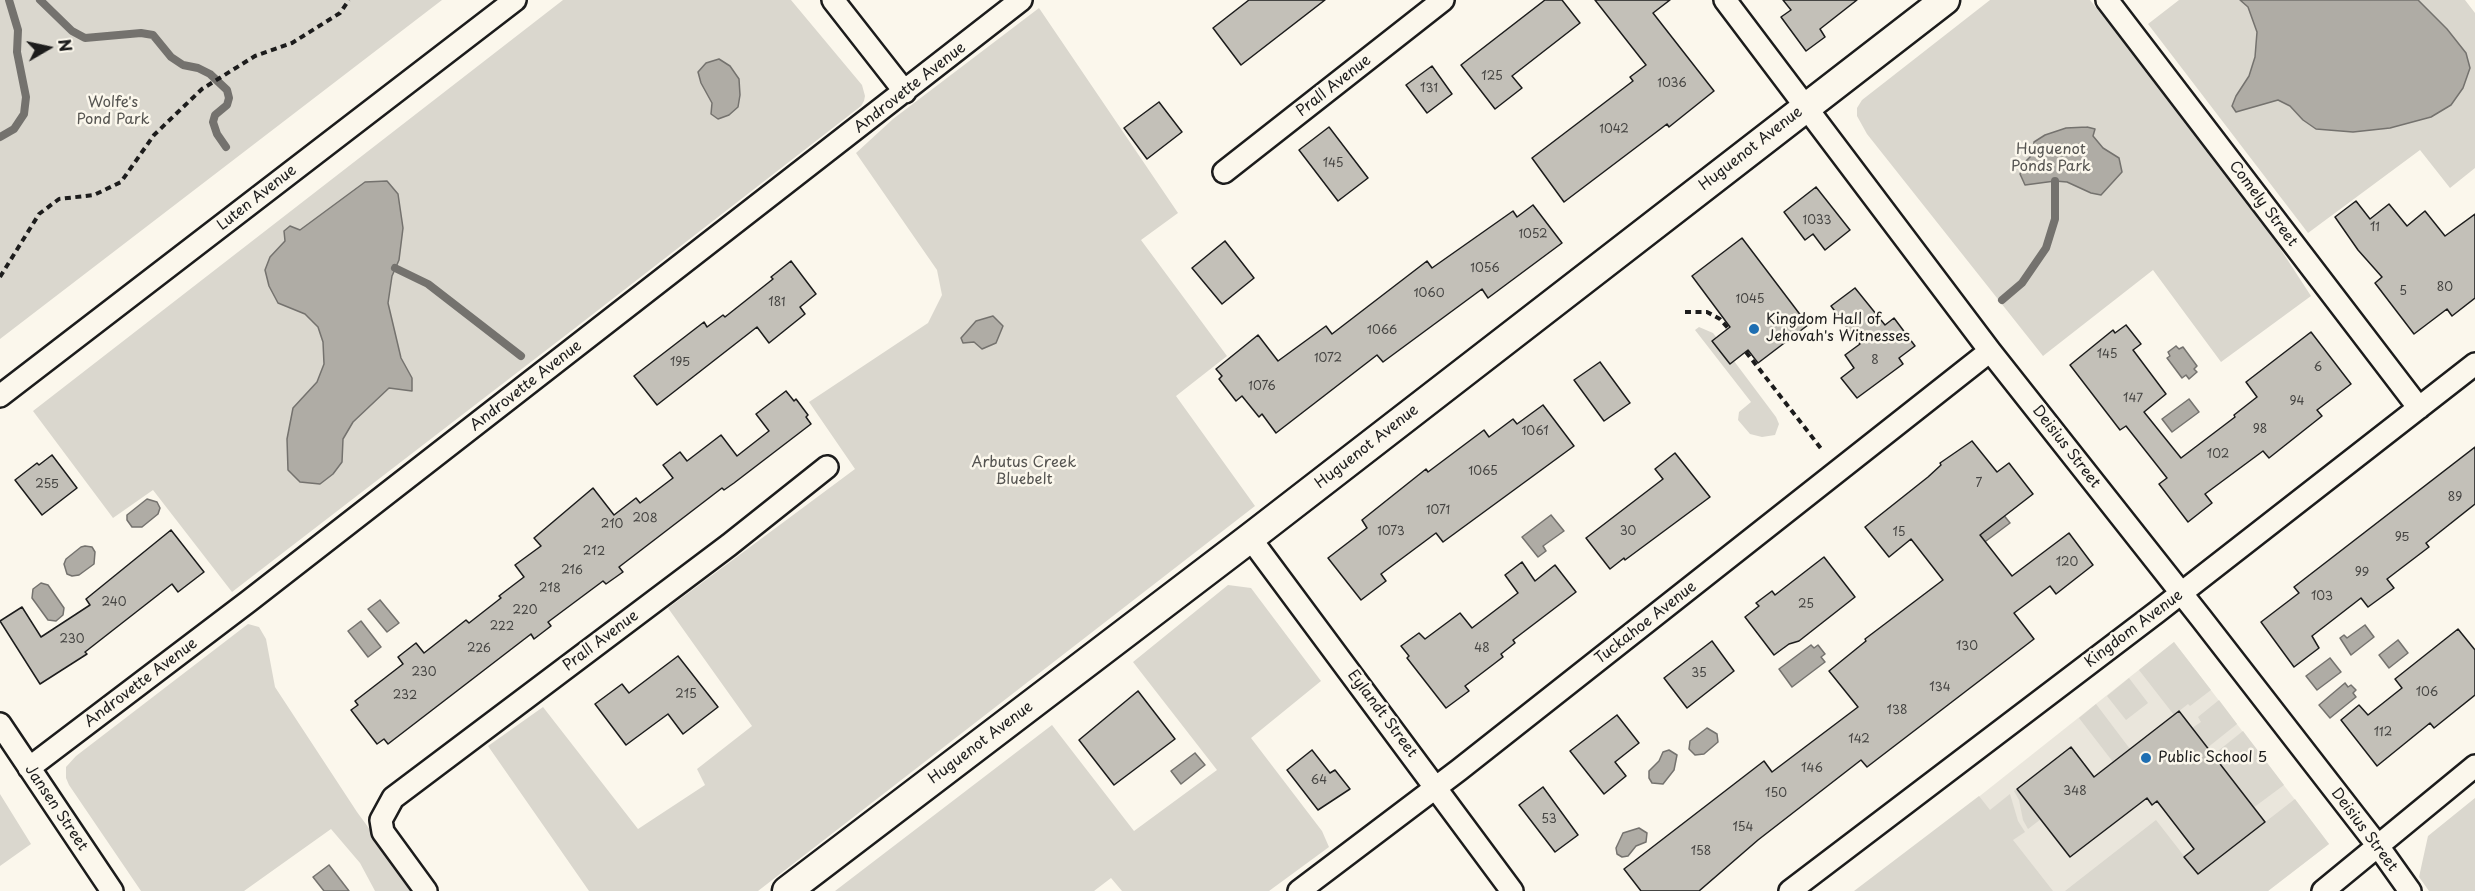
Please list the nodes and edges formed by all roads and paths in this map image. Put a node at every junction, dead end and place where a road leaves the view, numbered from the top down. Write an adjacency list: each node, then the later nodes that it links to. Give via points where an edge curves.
1 (349, 0): 12 (path, via 340,13 292,43 255,56 202,89 154,135 121,182 94,195 59,199 39,214)
2 (515, 0): 18 (street, Luten Avenue)
3 (833, 0): 9 (street)
4 (1021, 0): 9 (street, Androvette Avenue)
5 (1443, 0): 11 (street, Prall Avenue)
6 (1725, 0): 10 (street, Deisius Street)
7 (1945, 0): 10 (street, Huguenot Avenue)
8 (2107, 0): 19 (street, Comely Street)
9 (905, 92): 26 (street, Androvette Avenue)
10 (1806, 107): 15 (street, Deisius Street); 22 (street, Huguenot Avenue)
11 (1224, 172)
12 (0, 277)
13 (1685, 312): 14 (path, via 1707,312 1720,318)
14 (1728, 328)
15 (1990, 351): 23 (street, Deisius Street); 27 (street, Tuckahoe Avenue)
16 (1746, 352): 20 (path)
17 (2475, 364): 19 (street, Kingdom Avenue)
18 (0, 396)
19 (2419, 408): 23 (street, Kingdom Avenue)
20 (1823, 451)
21 (827, 467): 30 (street, Prall Avenue, via 393,798 381,820 383,832)
22 (1251, 538): 27 (street, Eylandt Street); 31 (street, Huguenot Avenue)
23 (2181, 593): 28 (street, Deisius Street); 34 (street, Kingdom Avenue)
24 (0, 724): 26 (street, Jansen Street)
25 (2475, 766): 28 (street)
26 (29, 768): 29 (street, Jansen Street)
27 (1436, 788): 32 (street, Tuckahoe Avenue); 33 (street, Eylandt Street)
28 (2378, 846): 35 (street); 36 (street, Deisius Street)
29 (112, 891)
30 (426, 891)
31 (787, 891)
32 (1299, 891)
33 (1512, 891)
34 (1790, 891)
35 (2323, 891)
36 (2410, 891)

